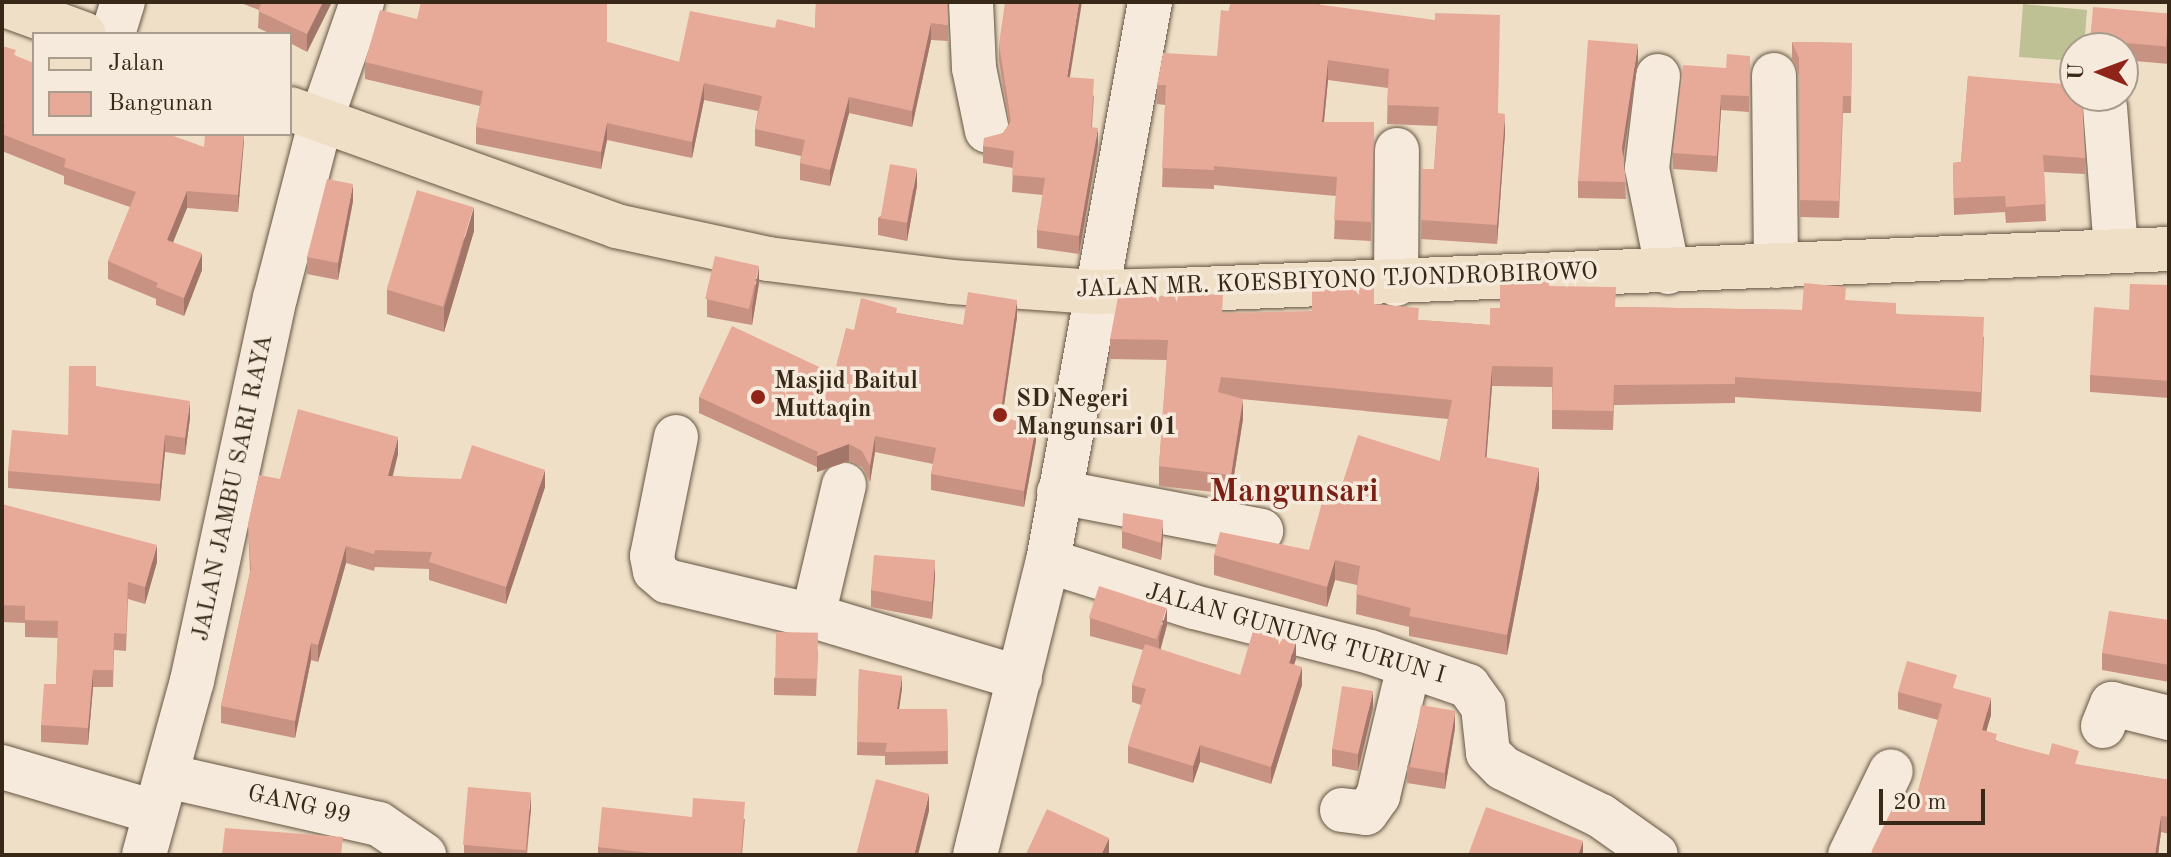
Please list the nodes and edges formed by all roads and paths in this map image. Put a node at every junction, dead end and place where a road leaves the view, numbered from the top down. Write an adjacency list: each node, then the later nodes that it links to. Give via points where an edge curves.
1 (123, 2): 7 (street)
2 (362, 2): 11 (street, JALAN JAMBU SARI RAYA)
3 (971, 2): 12 (street, via 974,68)
4 (1142, 3): 19 (street)
5 (2, 4): 6 (main road)
6 (79, 32)
7 (114, 32)
8 (1774, 75): 16 (street)
9 (1658, 76): 17 (street, via 1647,168)
10 (2105, 112): 15 (street)
11 (305, 114): 19 (main road, JALAN MR. KOESBIYONO TJONDROBIROWO, via 616,226 691,243 768,259 921,278); 32 (street, JALAN JAMBU SARI RAYA)
12 (987, 131)
13 (1397, 150): 18 (street)
14 (2169, 249): 15 (main road, JALAN MR. KOESBIYONO TJONDROBIROWO)
15 (2116, 251): 16 (main road, JALAN MR. KOESBIYONO TJONDROBIROWO)
16 (1776, 266): 17 (main road, JALAN MR. KOESBIYONO TJONDROBIROWO)
17 (1668, 272): 18 (main road, JALAN MR. KOESBIYONO TJONDROBIROWO)
18 (1396, 284): 19 (main road, JALAN MR. KOESBIYONO TJONDROBIROWO)
19 (1095, 292): 22 (street)
20 (676, 437): 25 (street, via 653,540 655,571 667,581)
21 (844, 485): 25 (street)
22 (1059, 492): 23 (street); 24 (street)
23 (1261, 531)
24 (1048, 561): 26 (street, JALAN GUNUNG TURUN I); 27 (street)
25 (813, 616): 27 (street)
26 (1409, 666): 33 (street, via 1378,796 1366,813); 37 (street, JALAN GUNUNG TURUN I, via 1476,694 1483,707 1488,753 1503,768 1601,816)
27 (1020, 678): 36 (street)
28 (2169, 718): 29 (street, via 2112,704)
29 (2103, 726)
30 (2, 767): 32 (street, GANG 99)
31 (1891, 771): 38 (street)
32 (160, 794): 34 (street, JALAN JAMBU SARI RAYA); 35 (street, GANG 99, via 379,824)
33 (1342, 810)
34 (144, 855)
35 (424, 855)
36 (975, 855)
37 (1656, 855)
38 (1850, 855)

